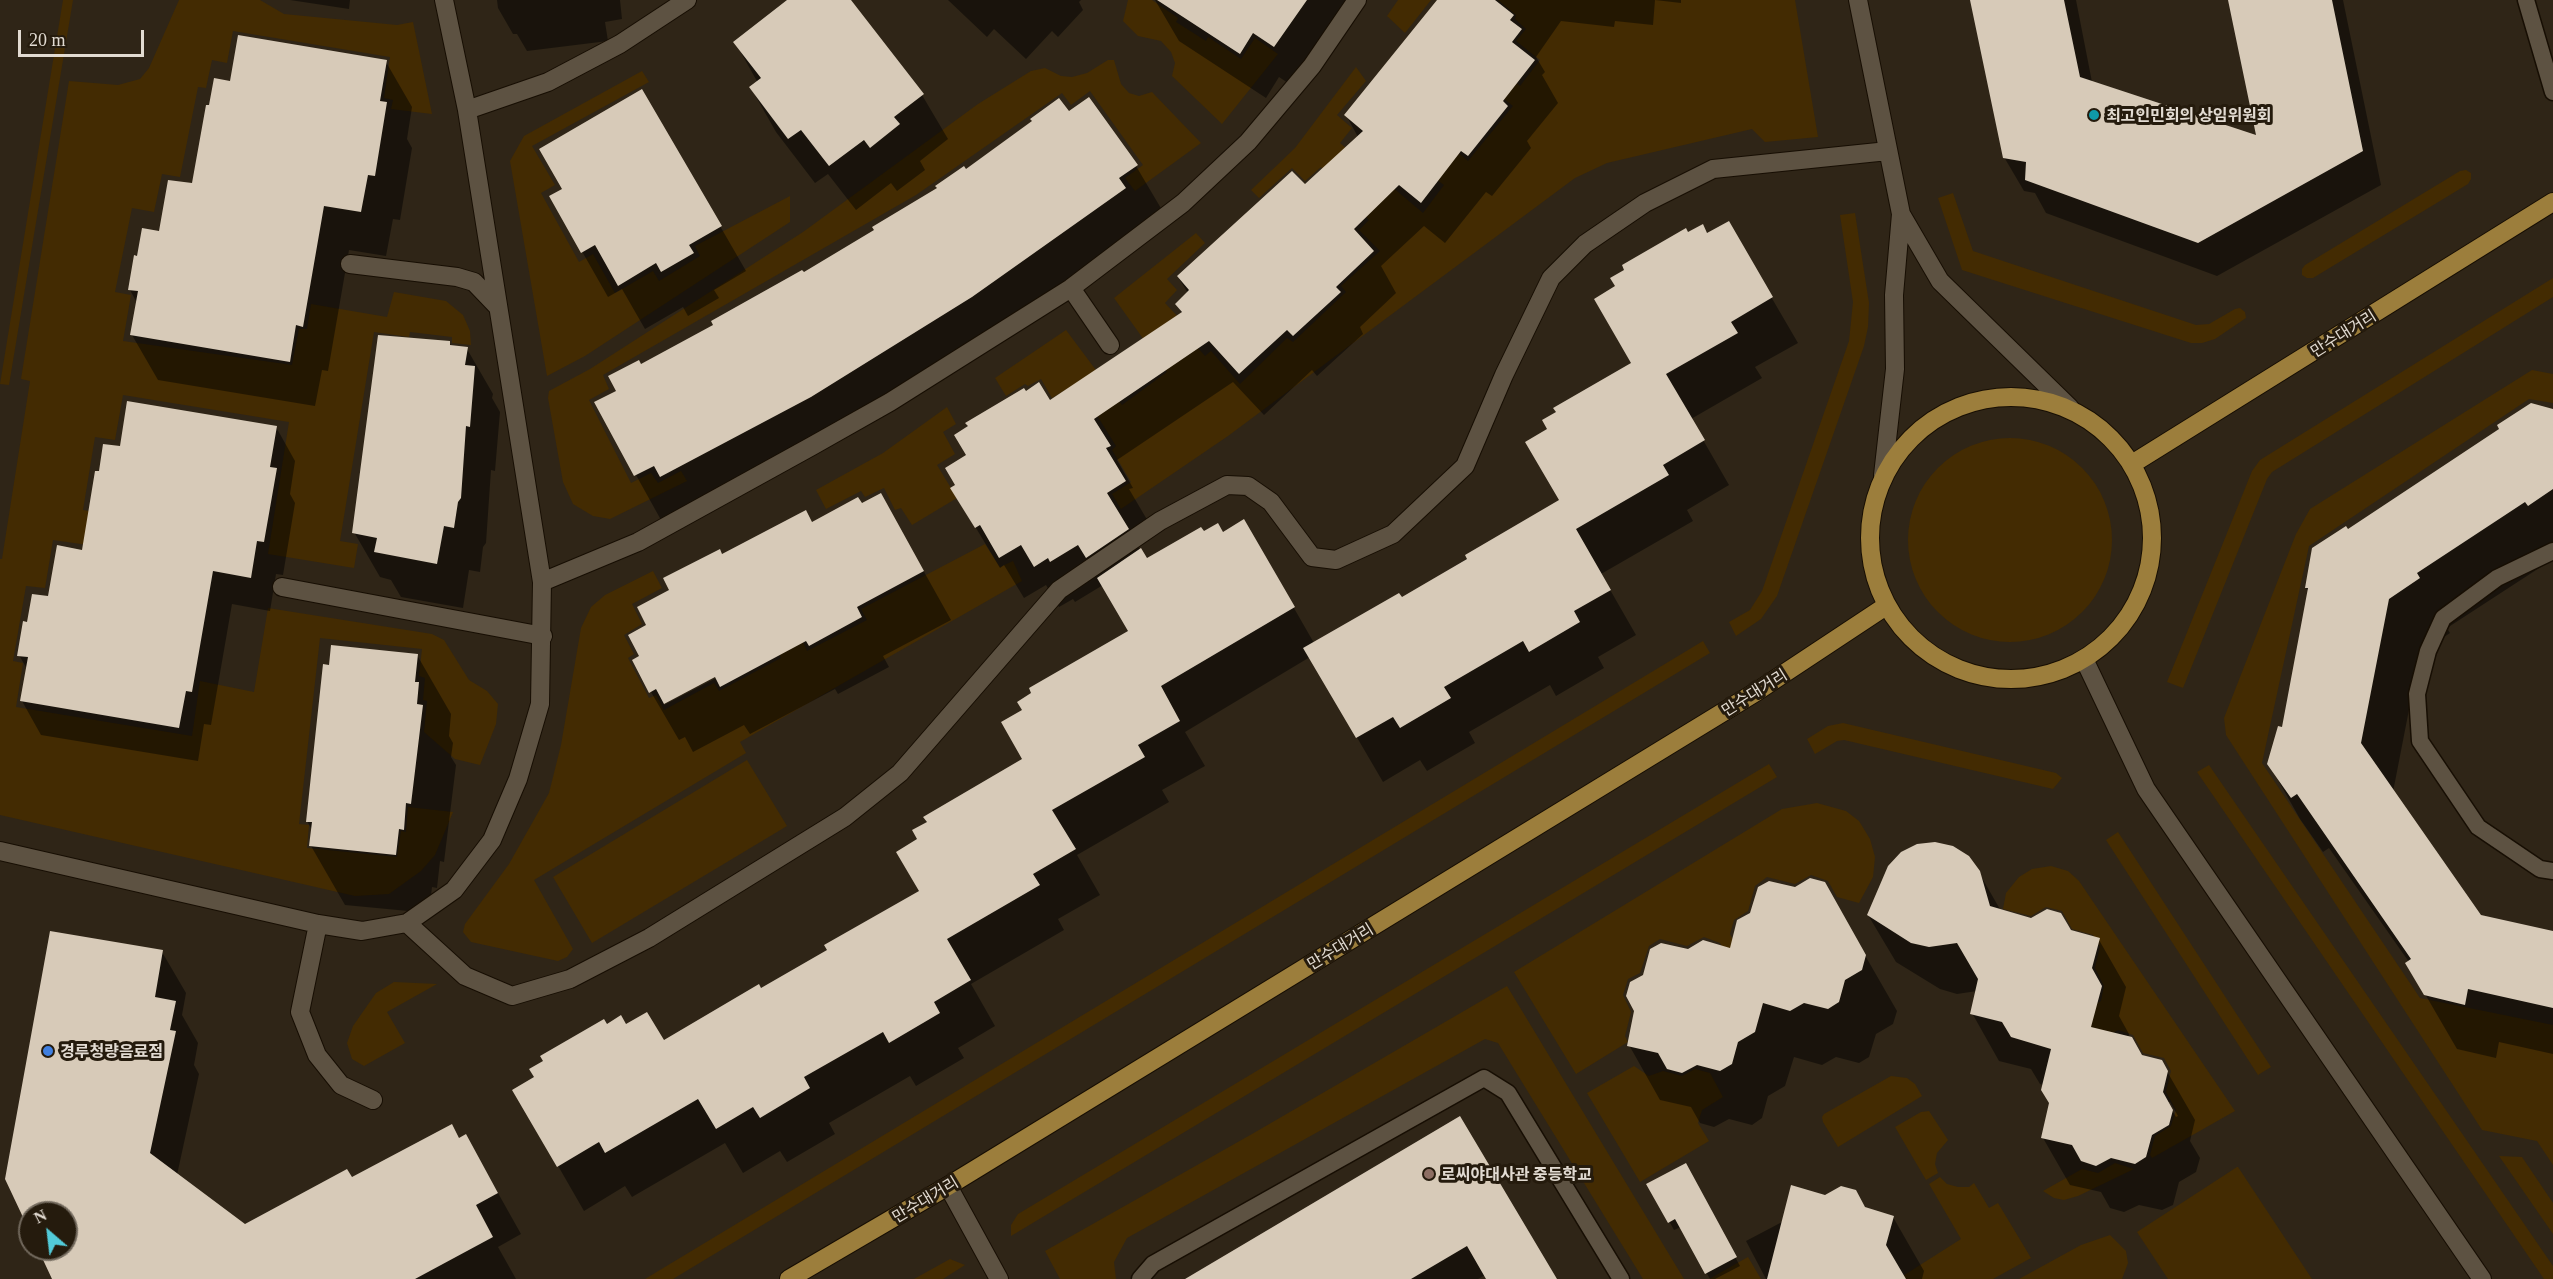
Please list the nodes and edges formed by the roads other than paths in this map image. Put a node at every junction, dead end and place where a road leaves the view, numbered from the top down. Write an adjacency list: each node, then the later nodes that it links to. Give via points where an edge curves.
1 (444, 0): 7 (street)
2 (687, 0): 7 (street, via 620,44 548,82)
3 (1357, 0): 12 (street, via 1312,66 1248,142 1183,203)
4 (1858, 0): 8 (street)
5 (2526, 0): 6 (lane)
6 (2553, 92)
7 (467, 110): 13 (street)
8 (1888, 151): 10 (street); 26 (street, via 1713,169 1645,202 1585,244 1551,278 1465,466 1393,534 1336,560 1312,557 1271,502 1248,486 1227,485 1160,520 1059,590 900,773 845,817 649,938 570,979 512,996 465,976)
9 (2553, 202): 16 (main road, 만수대거리)
10 (1901, 214): 15 (street, via 1940,281); 17 (street, via 1894,295 1895,369)
11 (350, 264): 13 (street, via 457,277 474,282)
12 (1071, 288): 14 (street); 19 (street, via 812,446 638,542)
13 (497, 306): 19 (street)
14 (1110, 345)
15 (2070, 408): 16 (main road, via 2105,432); 17 (main road, via 2029,397 1987,398 1946,412 1910,438)
16 (2132, 465): 23 (main road, via 2147,498 2153,535 2148,571 2135,606 2113,635)
17 (1883, 475): 21 (main road, via 1870,519 1871,563)
18 (2553, 551): 25 (lane, via 2497,578 2443,618 2428,651 2417,694 2420,741 2478,827 2540,869)
19 (542, 582): 22 (street)
20 (282, 588): 22 (street)
21 (1886, 606): 23 (main road, via 1916,642 1939,660 1973,675 2011,679 2049,674); 29 (main road, 만수대거리, via 1756,692)
22 (543, 636): 26 (street, via 540,704 518,779 492,840 454,890)
23 (2084, 659): 34 (street, via 2146,789)
24 (0, 851): 27 (street)
25 (2553, 871)
26 (407, 923): 27 (street, via 362,931)
27 (318, 924): 28 (street, via 300,1012 317,1055 341,1085)
28 (373, 1100)
29 (948, 1186): 30 (main road, 만수대거리); 31 (street)
30 (789, 1279)
31 (999, 1279)
32 (1140, 1279): 33 (lane, via 1153,1264 1484,1078 1508,1093)
33 (1621, 1279)
34 (2482, 1279)

